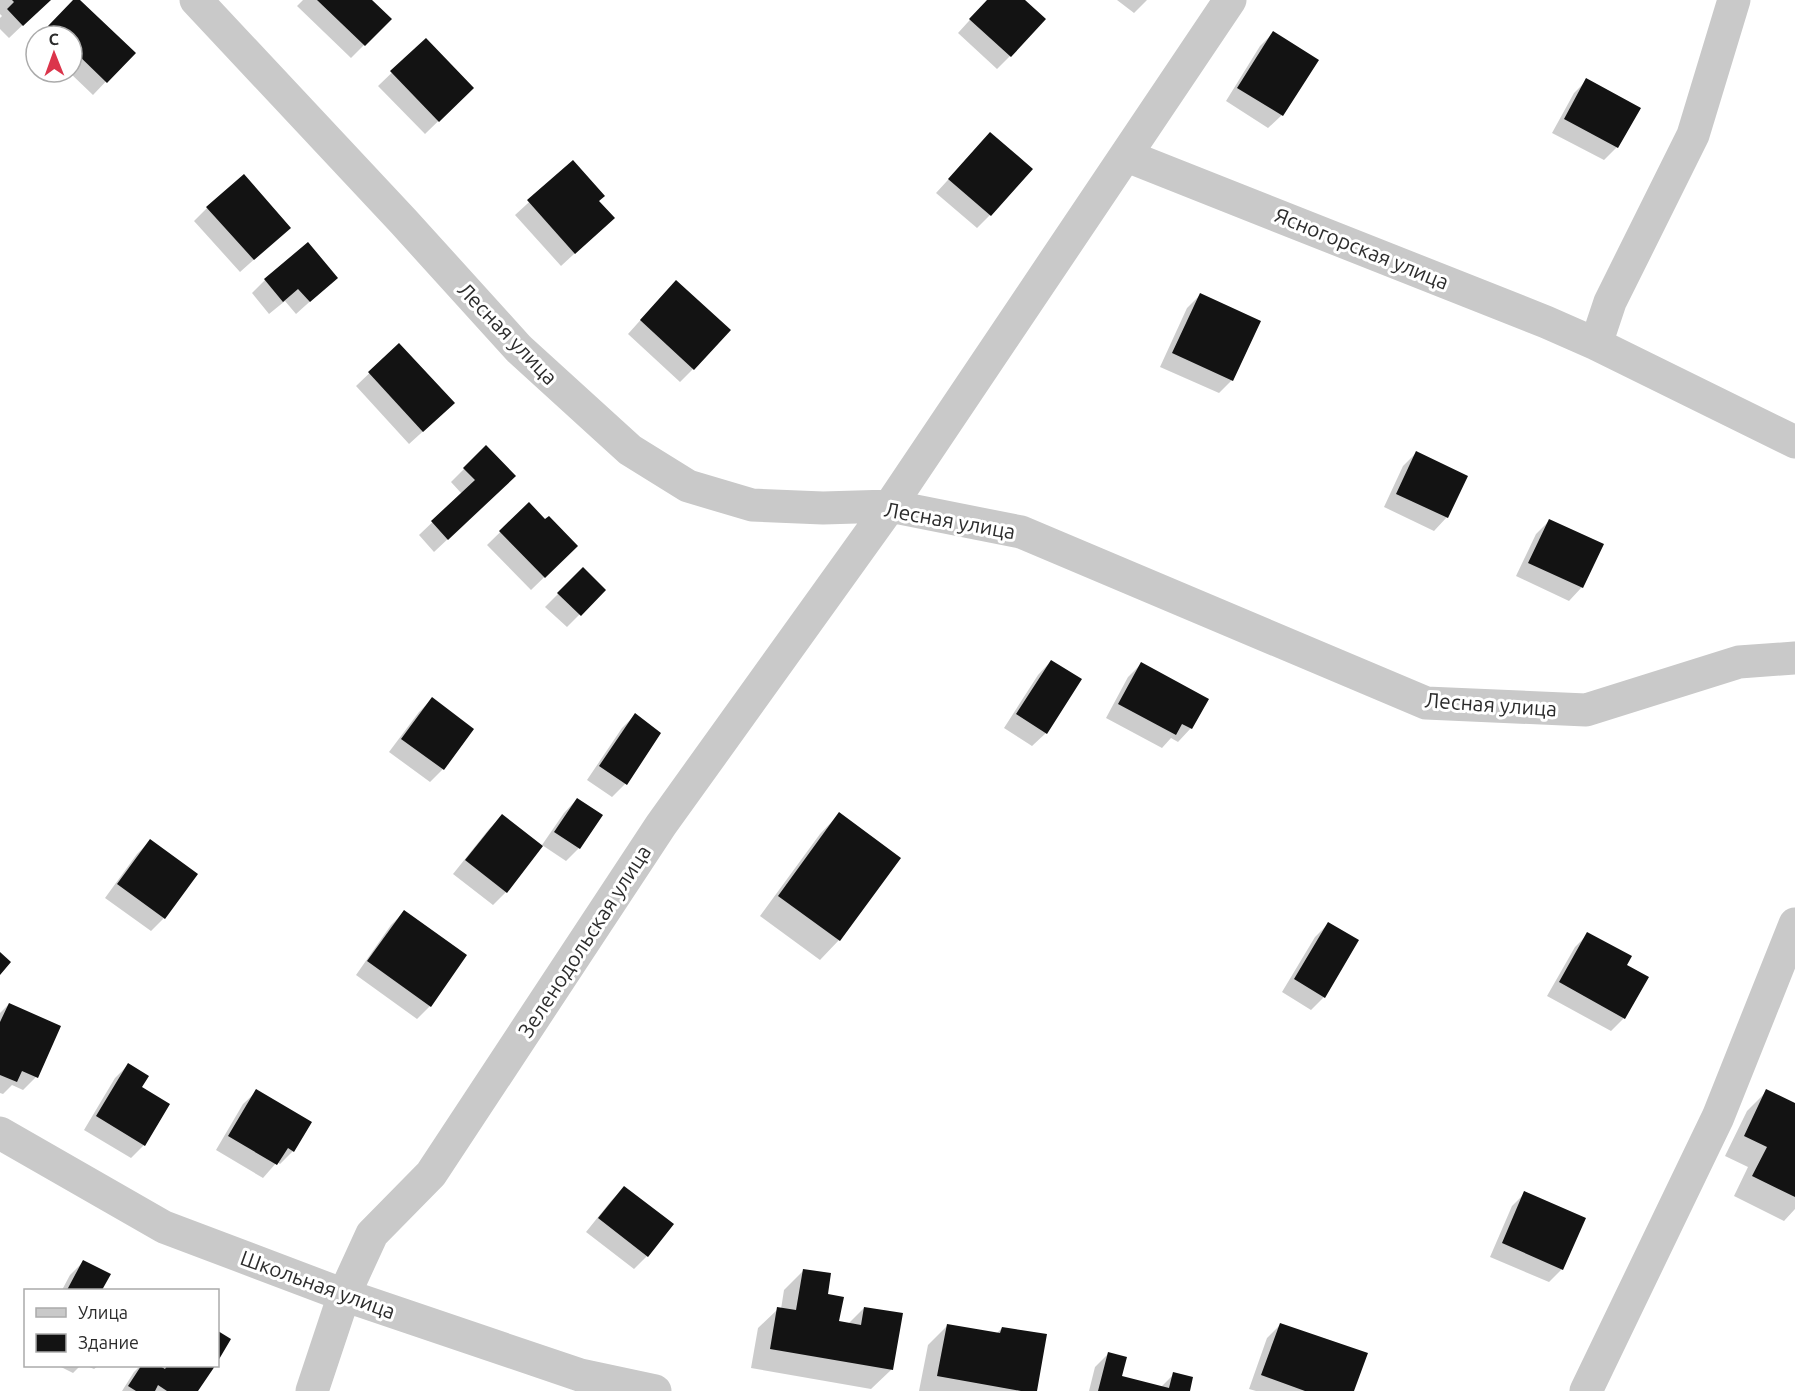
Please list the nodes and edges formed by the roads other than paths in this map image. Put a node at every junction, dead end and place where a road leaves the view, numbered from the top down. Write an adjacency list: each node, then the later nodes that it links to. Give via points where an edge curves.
1 (196, 0): 7 (street, Лесная улица, via 519,349 630,450 688,486 752,505)
2 (1230, 0): 4 (street, Зеленодольская улица)
3 (1734, 0): 5 (street, via 1693,135 1610,302)
4 (1127, 156): 5 (street, Ясногорская улица); 7 (street, Зеленодольская улица)
5 (1596, 344): 6 (street, Ясногорская улица)
6 (1795, 442)
7 (890, 506): 8 (street, Лесная улица, via 1021,532 1426,703 1586,710 1739,662); 11 (street, Зеленодольская улица, via 660,825 430,1174 372,1234)
8 (1795, 658)
9 (1795, 924): 14 (street, via 1718,1117)
10 (0, 1133): 11 (street, Школьная улица, via 164,1227)
11 (344, 1295): 12 (street, Зеленодольская улица); 13 (street, Школьная улица, via 580,1375)
12 (312, 1391)
13 (656, 1391)
14 (1586, 1391)

